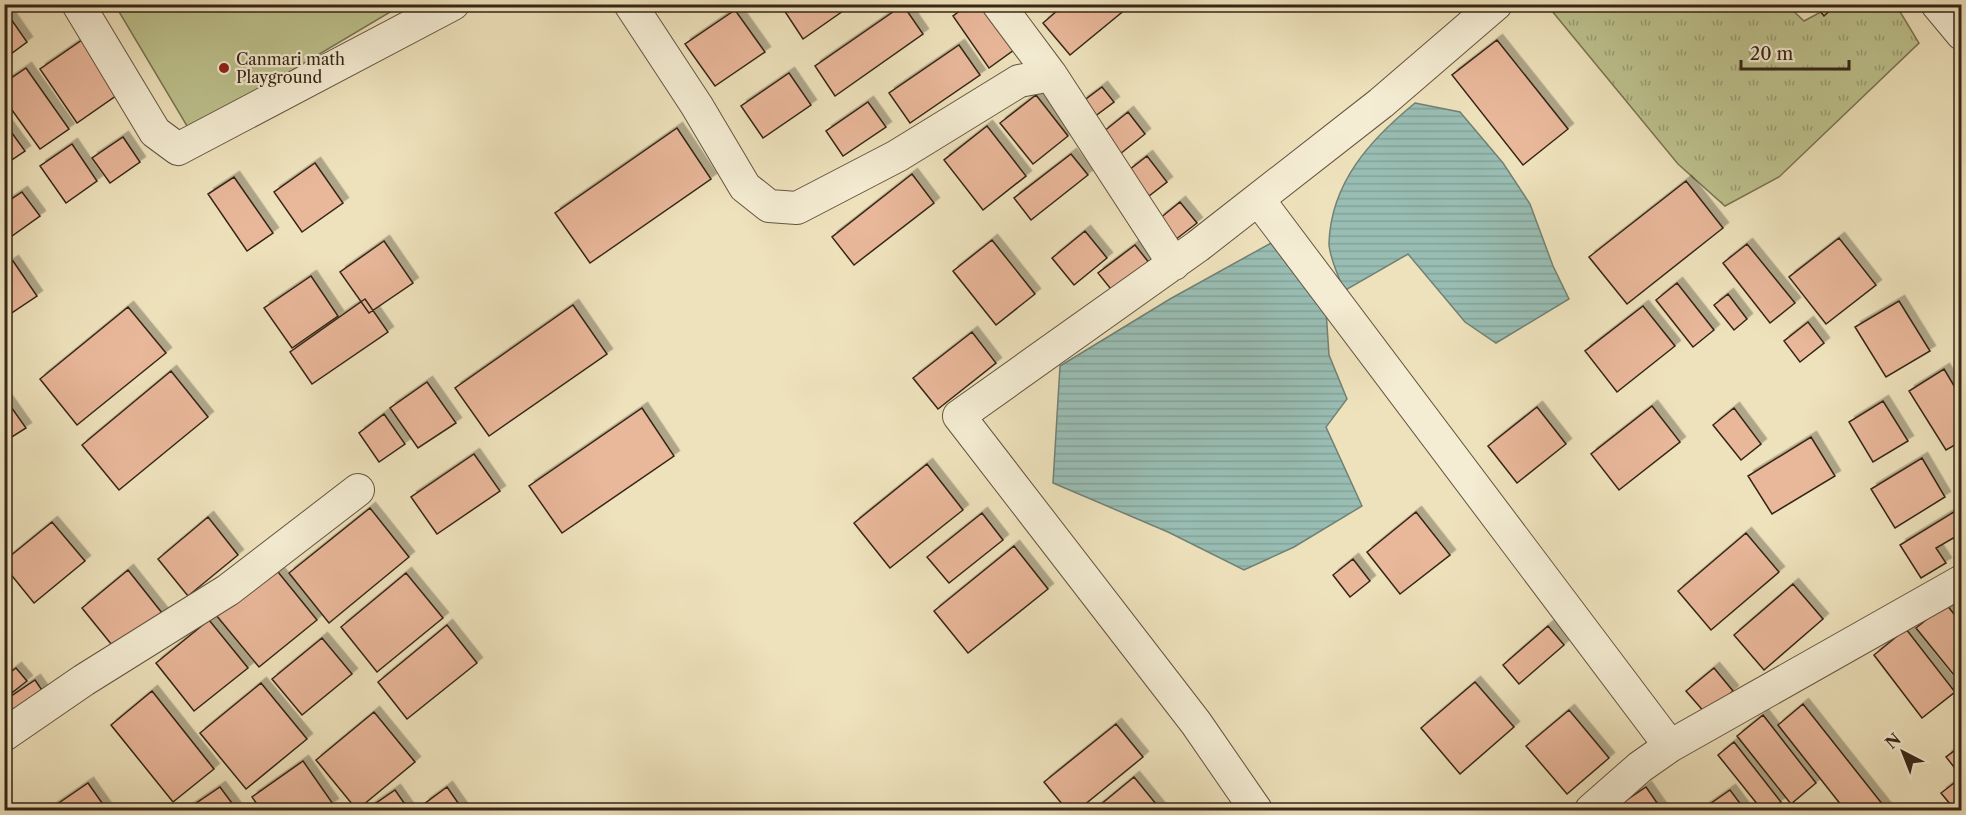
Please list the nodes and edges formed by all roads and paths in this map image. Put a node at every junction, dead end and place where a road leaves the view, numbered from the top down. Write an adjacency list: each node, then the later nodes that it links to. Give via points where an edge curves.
1 (78, 4): 2 (street, via 155,132 178,148)
2 (453, 4)
3 (630, 4): 8 (street, via 745,187 770,206 797,208 897,156 1019,81)
4 (998, 4): 8 (street)
5 (1496, 4): 9 (street, via 1381,103)
6 (1937, 4): 7 (street)
7 (1962, 34)
8 (1051, 75): 10 (street)
9 (1258, 199): 10 (street); 14 (street)
10 (1174, 264): 15 (street, via 959,416 1196,723)
11 (358, 490): 13 (street, via 228,590)
12 (1962, 581): 14 (street)
13 (4, 735)
14 (1670, 746): 16 (street, via 1640,766)
15 (1256, 810)
16 (1591, 810)

